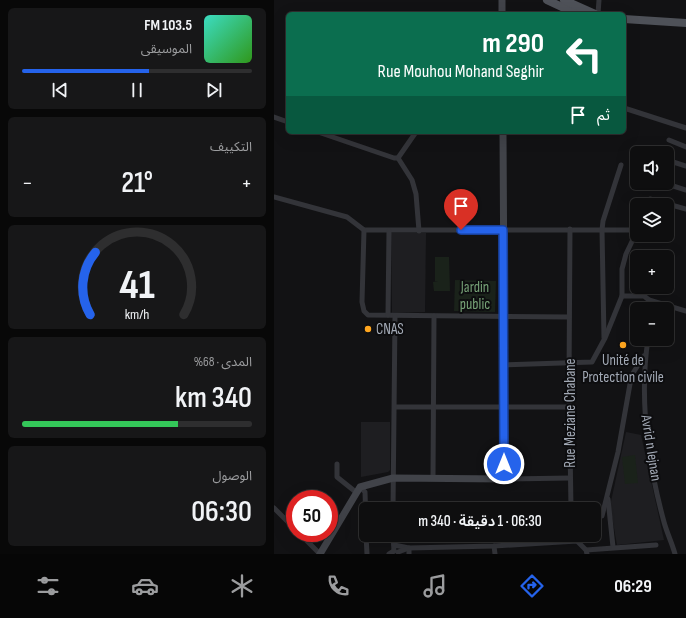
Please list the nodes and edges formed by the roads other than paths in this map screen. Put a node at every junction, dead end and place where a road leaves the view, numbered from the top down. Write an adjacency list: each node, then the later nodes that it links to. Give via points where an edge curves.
1 (502, 0): 5 (main road)
2 (547, 0): 6 (main road)
3 (564, 0): 7 (main road)
4 (599, 0): 8 (street)
5 (502, 12)
6 (573, 12)
7 (591, 12)
8 (596, 12)
9 (626, 19): 10 (main road)
10 (686, 23)
11 (626, 109): 14 (street)
12 (274, 117): 13 (street)
13 (286, 121)
14 (686, 128)
15 (324, 134): 20 (street)
16 (415, 134): 20 (street)
17 (502, 134): 31 (main road)
18 (669, 140): 19 (street)
19 (686, 146)
20 (398, 158): 35 (street, via 412,180 416,194)
21 (674, 162): 23 (street)
22 (621, 164): 32 (street)
23 (686, 166)
24 (674, 186): 25 (street)
25 (686, 190)
26 (274, 197): 30 (street, via 347,218)
27 (674, 206): 28 (street)
28 (686, 209)
29 (570, 229): 31 (street); 32 (street); 44 (street, Rue Meziane Chabane)
30 (364, 230): 34 (street); 40 (street, via 364,311 368,315)
31 (503, 230): 35 (street); 43 (main road)
32 (602, 230): 33 (street); 45 (street)
33 (630, 230)
34 (389, 231): 35 (street); 40 (street)
35 (419, 231)
36 (632, 242): 37 (street, via 622,269)
37 (622, 296): 38 (street, via 644,296); 45 (street)
38 (649, 300): 39 (street)
39 (686, 311)
40 (388, 316): 41 (street)
41 (395, 316): 42 (street); 52 (street)
42 (434, 316): 43 (street); 53 (street)
43 (504, 317): 44 (street); 49 (main road)
44 (569, 317): 48 (street, Rue Meziane Chabane)
45 (604, 341): 48 (street, via 592,362)
46 (647, 346): 47 (street, Avrid n lejnan)
47 (645, 354): 50 (street, Avrid n lejnan); 51 (street)
48 (569, 364): 49 (street); 54 (street, Rue Meziane Chabane)
49 (504, 365): 55 (main road)
50 (644, 372): 51 (street); 84 (street, Avrid n lejnan, via 644,395 652,462 664,522)
51 (633, 373): 62 (street)
52 (395, 407): 53 (street); 57 (street)
53 (433, 407): 55 (street); 58 (street)
54 (569, 407): 55 (street); 60 (street, Rue Meziane Chabane)
55 (504, 408): 59 (main road)
56 (337, 464): 61 (street, via 337,477)
57 (393, 478): 58 (main road); 61 (main road); 64 (street)
58 (433, 478): 59 (main road)
59 (505, 478): 60 (street)
60 (570, 478): 65 (street, Rue Meziane Chabane)
61 (359, 490): 63 (street, via 365,492); 80 (main road)
62 (608, 494): 67 (street); 76 (street)
63 (365, 502)
64 (392, 502)
65 (572, 502)
66 (274, 508): 68 (street)
67 (601, 516)
68 (286, 520)
69 (308, 542): 80 (street)
70 (366, 542): 81 (street)
71 (394, 542): 73 (street)
72 (577, 542): 75 (street); 79 (street)
73 (394, 545): 77 (street); 78 (street)
74 (656, 545): 76 (street)
75 (494, 546): 77 (street); 83 (street)
76 (613, 547): 79 (street)
77 (409, 551): 78 (street)
78 (397, 552): 82 (street)
79 (586, 552)
80 (320, 554)
81 (367, 554)
82 (389, 554)
83 (495, 554)
84 (675, 554)

